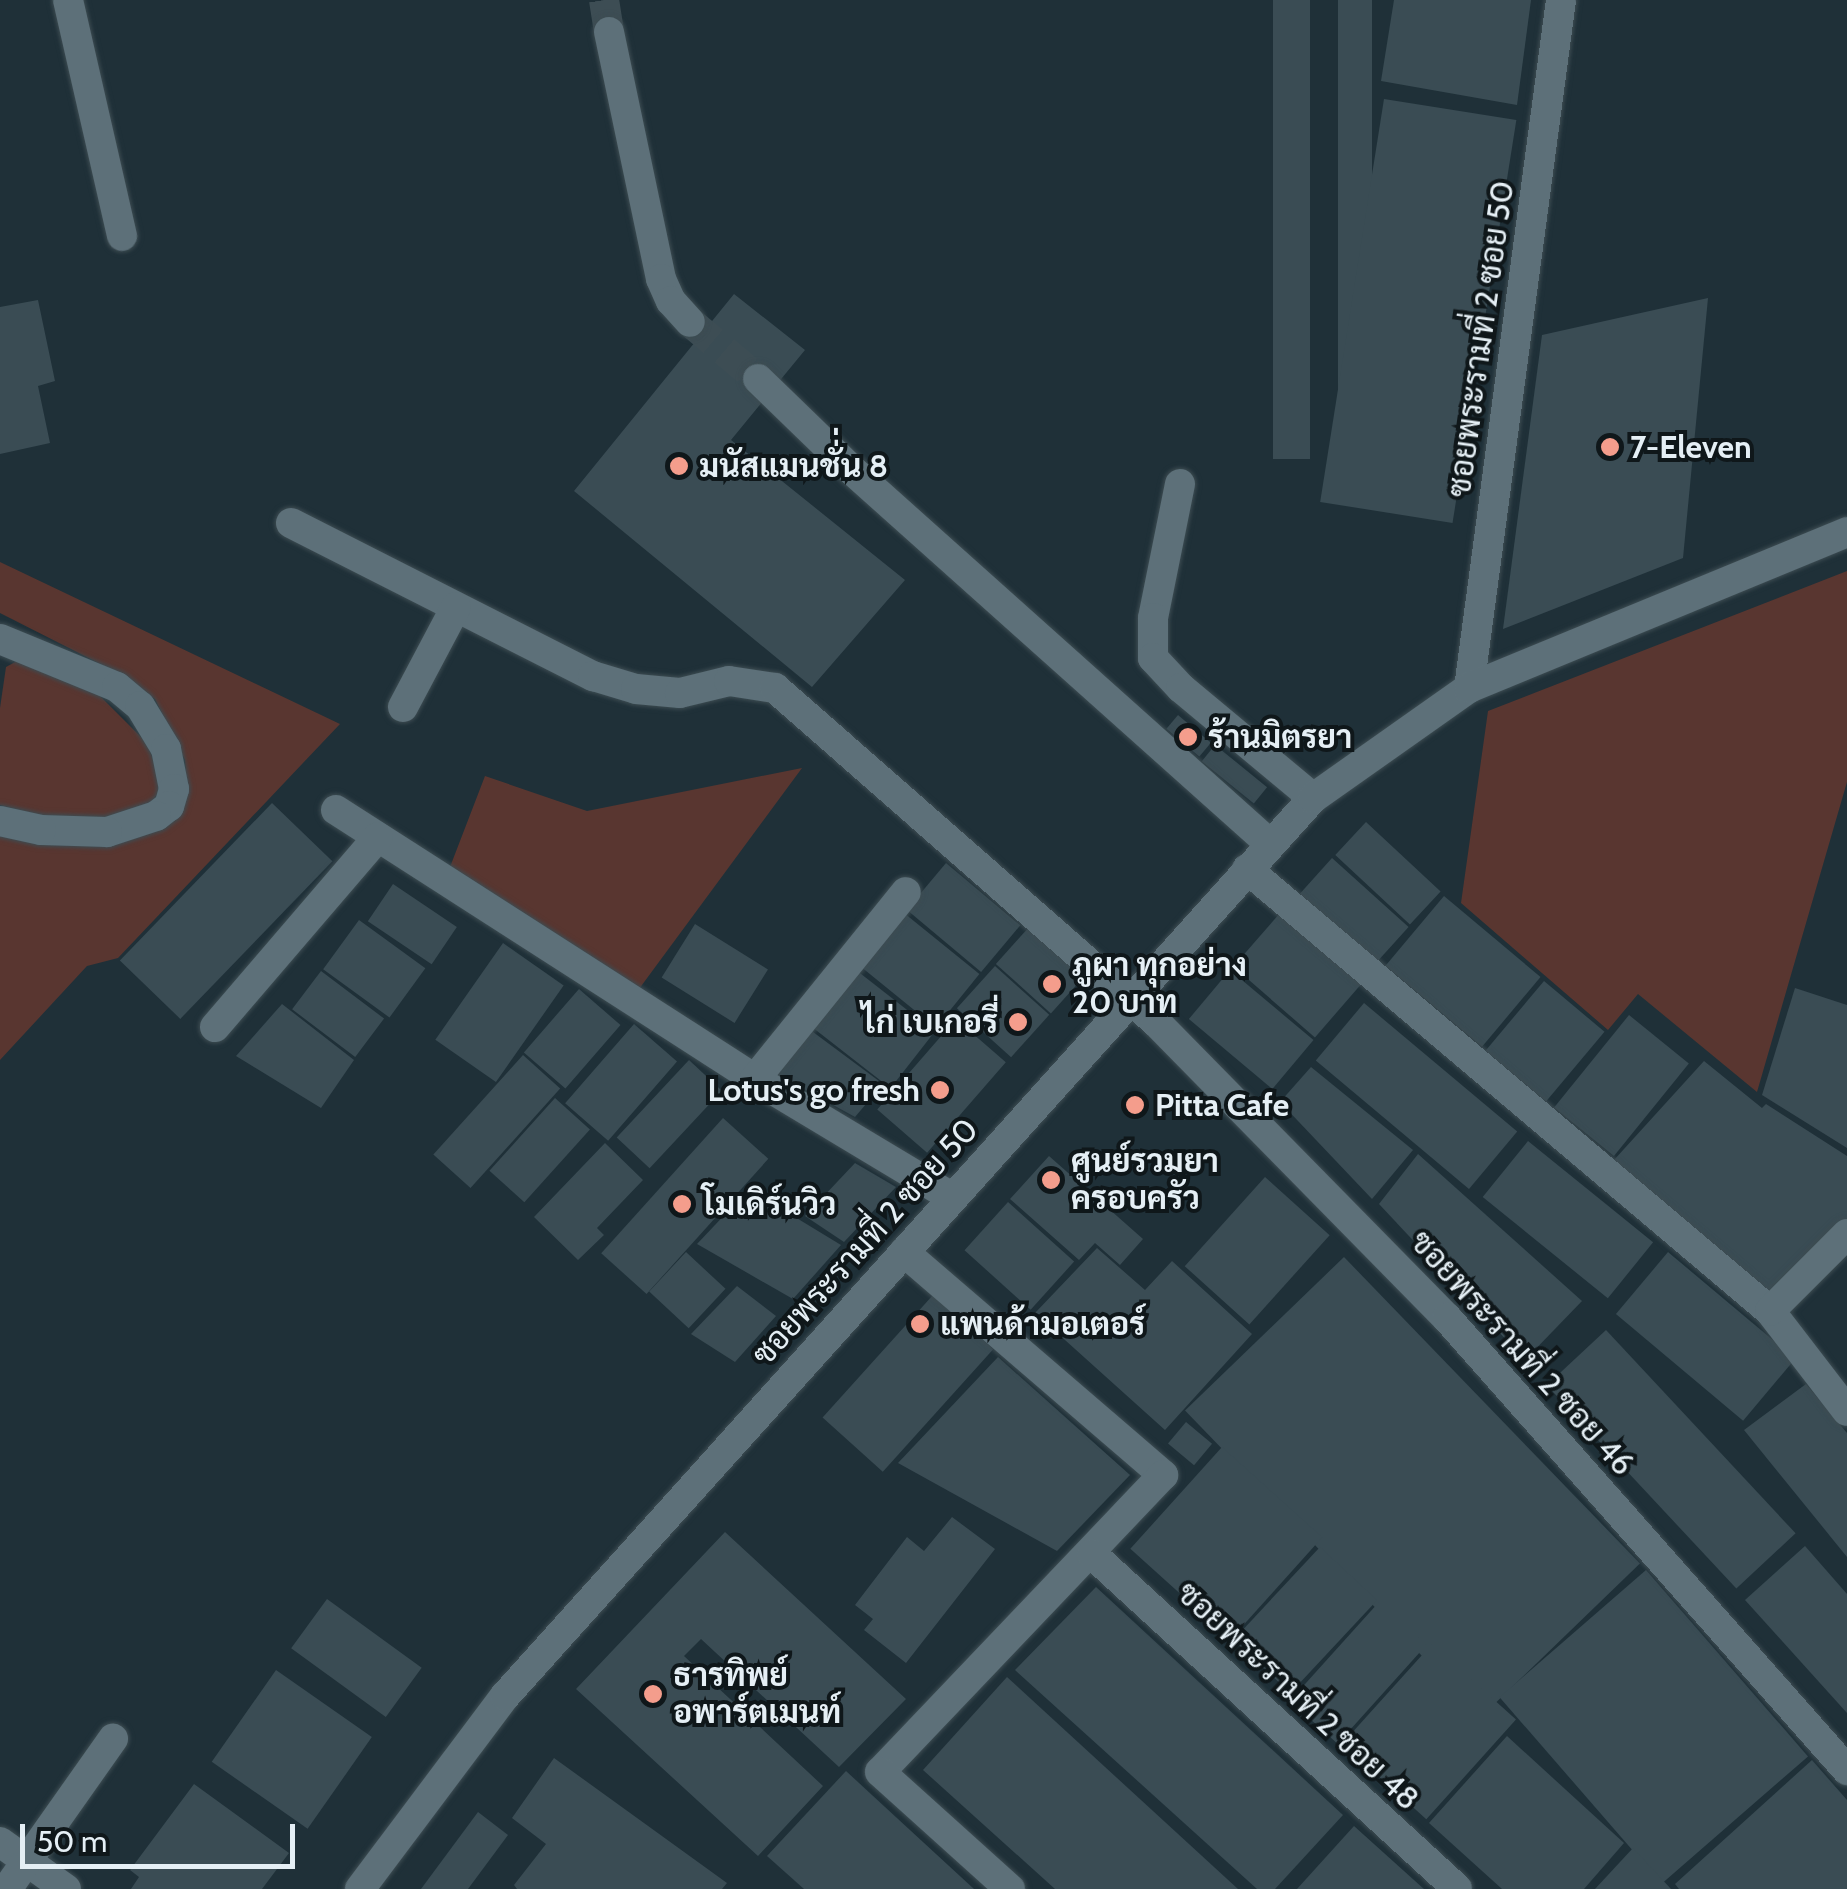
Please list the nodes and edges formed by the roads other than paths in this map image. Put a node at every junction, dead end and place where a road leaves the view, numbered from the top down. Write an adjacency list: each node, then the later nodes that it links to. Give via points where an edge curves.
1 (68, 0): 4 (street)
2 (1561, 0): 12 (street, ซอยพระรามที่ 2 ซอย 50)
3 (609, 32): 5 (street, via 661,279)
4 (122, 236)
5 (690, 322)
6 (758, 380): 18 (street)
7 (1180, 484): 14 (street, via 1153,618 1152,658)
8 (291, 522): 10 (street, ซอยพระรามที่ 2 ซอย 46)
9 (1847, 532): 12 (street, ซอยพระรามที่ 2 ซอย 50)
10 (456, 607): 13 (street); 21 (street, ซอยพระรามที่ 2 ซอย 46, via 636,690 680,693 751,681 775,688)
11 (0, 638): 16 (street, via 116,687 140,706 166,749 174,789 169,806 156,816 108,832)
12 (1468, 688): 14 (street, ซอยพระรามที่ 2 ซอย 50)
13 (403, 707)
14 (1313, 798): 18 (street, ซอยพระรามที่ 2 ซอย 50)
15 (336, 810): 17 (street)
16 (0, 821)
17 (378, 837): 22 (street); 23 (street)
18 (1270, 844): 19 (street, ซอยพระรามที่ 2 ซอย 50)
19 (1247, 869): 21 (street, ซอยพระรามที่ 2 ซอย 50); 27 (street)
20 (906, 892): 23 (street)
21 (1131, 996): 24 (street, ซอยพระรามที่ 2 ซอย 50); 31 (street, ซอยพระรามที่ 2 ซอย 46, via 1447,1318)
22 (215, 1026)
23 (754, 1078): 24 (street)
24 (953, 1198): 26 (street, ซอยพระรามที่ 2 ซอย 50)
25 (1847, 1234): 27 (street)
26 (904, 1252): 29 (street, via 1163,1475); 36 (street, ซอยพระรามที่ 2 ซอย 50, via 505,1696)
27 (1770, 1310): 28 (street)
28 (1847, 1410)
29 (1092, 1554): 37 (street, via 880,1772); 38 (street, ซอยพระรามที่ 2 ซอย 48)
30 (113, 1739): 33 (street)
31 (1847, 1770)
32 (0, 1842): 33 (street)
33 (26, 1861): 34 (street); 35 (street)
34 (6, 1889)
35 (66, 1889)
36 (360, 1889)
37 (1010, 1889)
38 (1457, 1889)

